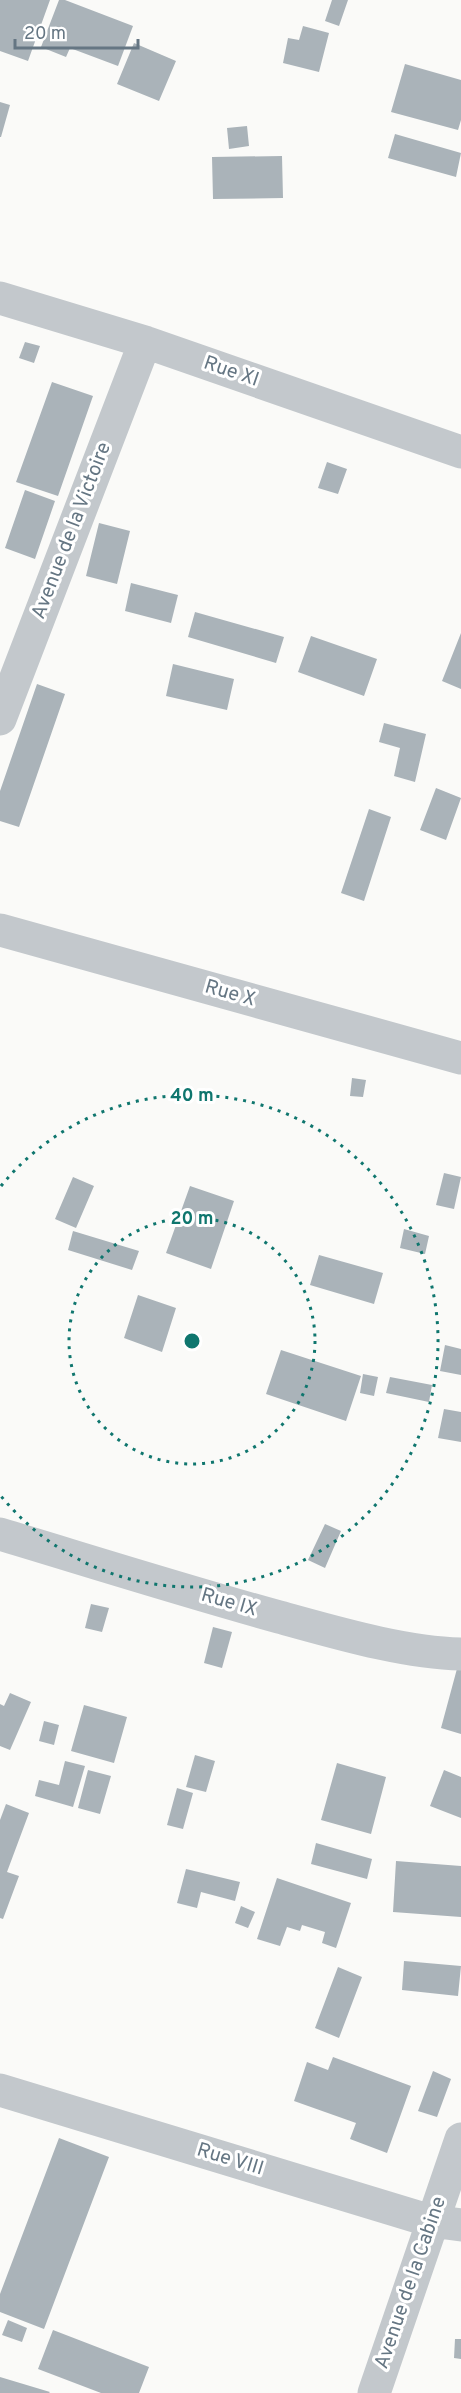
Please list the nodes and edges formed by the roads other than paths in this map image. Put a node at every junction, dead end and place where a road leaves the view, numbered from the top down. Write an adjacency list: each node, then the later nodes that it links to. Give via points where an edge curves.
1 (0, 298): 2 (street, Rue XI)
2 (145, 342): 3 (street, Rue XI); 4 (street, Avenue de la Victoire)
3 (461, 452)
4 (0, 719)
5 (0, 930): 6 (street, Rue X)
6 (461, 1058)
7 (0, 1534): 8 (street, Rue IX, via 326,1630 436,1653)
8 (461, 1654)
9 (0, 2090): 11 (street, Rue VIII)
10 (461, 2139): 11 (street, Avenue de la Cabine)
11 (446, 2223): 12 (street, Avenue de la Cabine)
12 (374, 2393)

